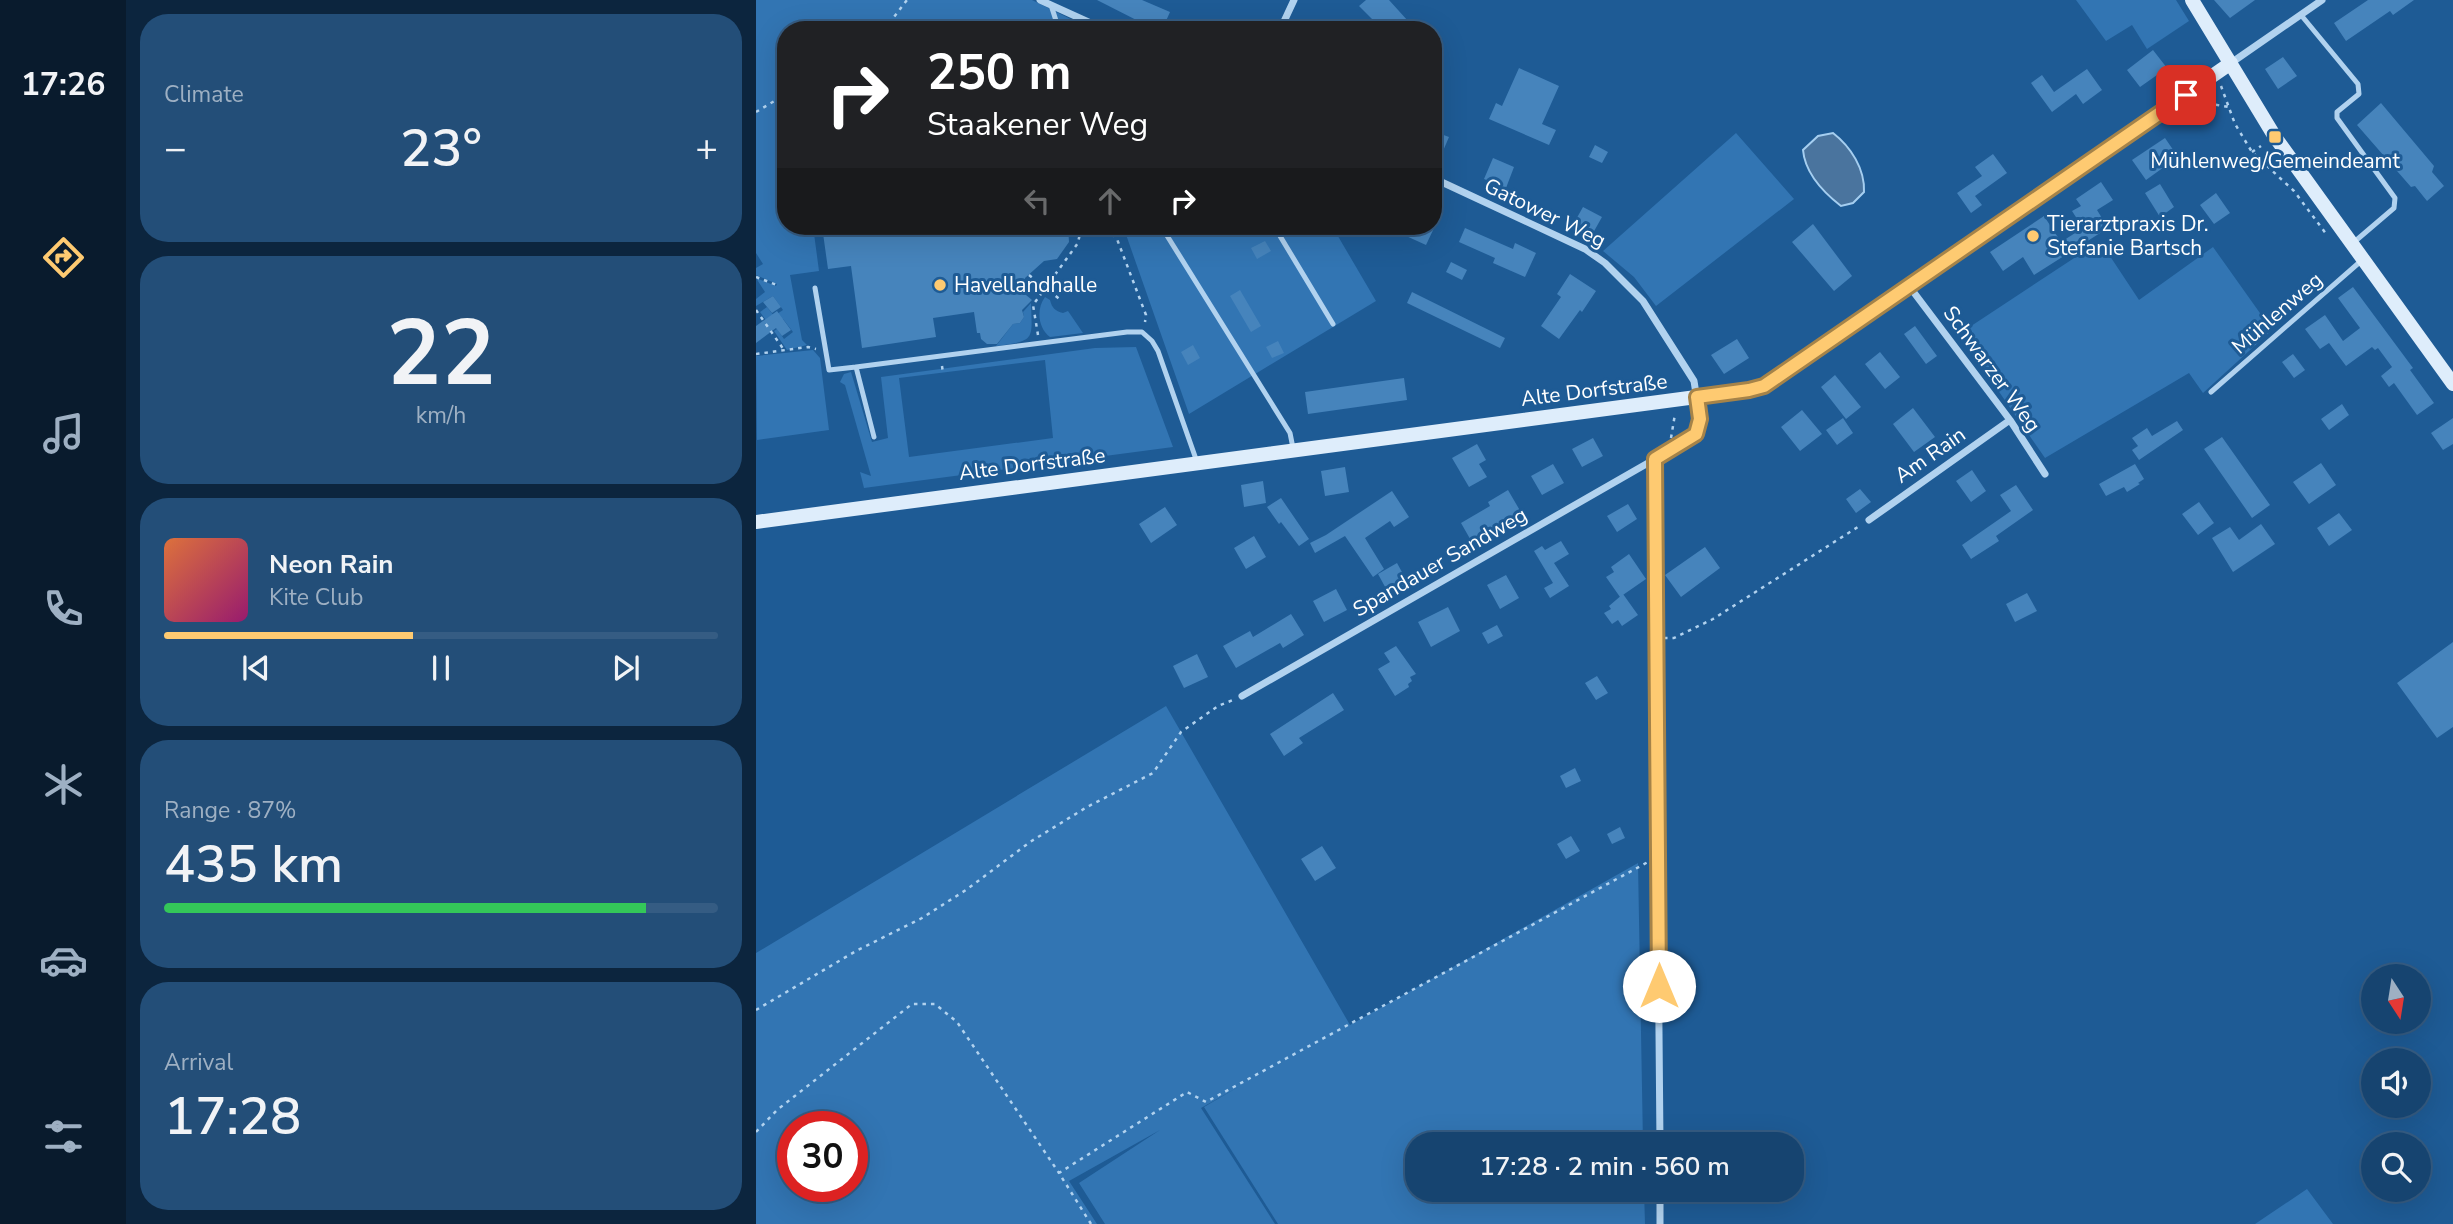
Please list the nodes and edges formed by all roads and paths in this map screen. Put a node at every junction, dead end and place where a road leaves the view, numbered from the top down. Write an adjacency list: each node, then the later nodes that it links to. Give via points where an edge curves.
1 (907, 0): 8 (path)
2 (1040, 0): 6 (street)
3 (1294, 0): 11 (street)
4 (2192, 0): 12 (street)
5 (2322, 0): 7 (street, Alte Dorfstraße)
6 (1051, 5): 9 (lane); 10 (street)
7 (2301, 15): 12 (street, Alte Dorfstraße); 24 (lane, via 2358,84 2359,94 2337,112 2337,118 2395,198 2394,208)
8 (891, 21)
9 (1056, 21)
10 (1086, 21)
11 (1284, 21)
12 (2231, 63): 24 (street, via 2275,137); 29 (street, Alte Dorfstraße)
13 (2221, 86): 16 (path)
14 (777, 99): 17 (path)
15 (2199, 103): 16 (path)
16 (2230, 107): 18 (path, via 2254,153)
17 (756, 112)
18 (2261, 146)
19 (1442, 182): 43 (street, Gatower Weg, via 1605,262 1643,301 1694,381)
20 (1080, 235): 31 (path)
21 (1113, 235): 35 (path, via 1146,315)
22 (1167, 235): 48 (lane, via 1290,433)
23 (1279, 235): 34 (lane)
24 (2352, 243): 25 (street)
25 (2363, 259): 41 (street); 42 (lane, Mühlenweg)
26 (1029, 275): 31 (path)
27 (756, 276): 28 (path)
28 (777, 285)
29 (1909, 286): 43 (street, Alte Dorfstraße, via 1764,386); 45 (street, Schwarzer Weg)
30 (815, 288): 39 (lane)
31 (1045, 288): 32 (path); 36 (path, via 1033,305)
32 (1062, 300)
33 (756, 310): 37 (path)
34 (1333, 324)
35 (1142, 332): 36 (lane); 50 (lane, via 1158,351)
36 (1040, 342): 40 (lane)
37 (784, 350): 38 (path); 39 (path, via 815,348)
38 (756, 354)
39 (827, 357): 40 (lane, via 829,370)
40 (856, 367): 46 (lane)
41 (2453, 384)
42 (2211, 392)
43 (1697, 397): 47 (street, Spandauer Sandweg, via 1700,419 1696,434); 48 (street, Alte Dorfstraße)
44 (1676, 407): 47 (path, via 1671,442)
45 (2010, 420): 51 (street, Schwarzer Weg); 52 (street, Am Rain)
46 (874, 437)
47 (1675, 447): 49 (street, Spandauer Sandweg)
48 (1293, 450): 50 (street, Alte Dorfstraße)
49 (1655, 459): 54 (street); 55 (street, Spandauer Sandweg)
50 (1197, 462): 53 (street, Alte Dorfstraße)
51 (2045, 474)
52 (1870, 520): 54 (path, via 1713,619 1674,638)
53 (756, 522)
54 (1655, 638): 56 (street)
55 (1242, 696): 57 (path, via 1218,706 1181,732 1153,773 1030,842 922,918)
56 (1658, 854): 59 (street); 60 (path, via 1206,1102 1187,1092)
57 (756, 1010)
58 (756, 1132): 60 (path, via 777,1110 912,1004 934,1004 957,1022)
59 (1660, 1132)
60 (1059, 1174): 62 (path)
61 (1660, 1202): 63 (street)
62 (1091, 1224)
63 (1660, 1224)

